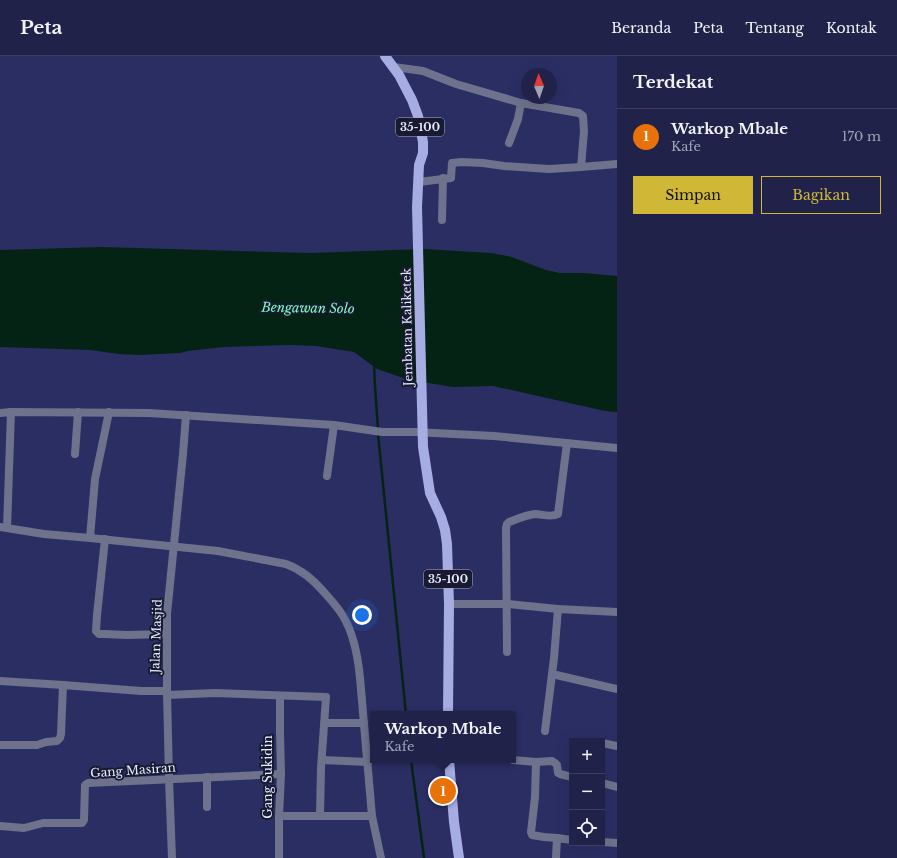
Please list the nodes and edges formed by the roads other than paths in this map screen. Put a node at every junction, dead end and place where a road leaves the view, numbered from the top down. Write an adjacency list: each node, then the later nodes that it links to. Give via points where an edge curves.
1 (386, 56): 2 (main road, 35-100)
2 (394, 67): 3 (street, via 423,71 456,84); 9 (main road, 35-100, via 418,116 423,142)
3 (521, 103): 5 (street)
4 (527, 104): 7 (street, via 579,113 583,116)
5 (509, 143)
6 (617, 164): 7 (street)
7 (581, 167): 8 (street, via 550,169 462,162 452,163 451,178)
8 (443, 178): 9 (street); 10 (street)
9 (419, 182): 25 (main road, Jembatan Kaliketek / 35-100, via 423,447 430,493 445,530)
10 (442, 220)
11 (11, 412): 12 (street); 14 (street); 21 (street)
12 (78, 412): 13 (street); 19 (street)
13 (109, 412): 15 (street); 22 (street, via 96,479)
14 (0, 413)
15 (186, 415): 16 (street); 24 (street, Jalan Masjid)
16 (334, 425): 17 (street, via 382,432 494,436); 20 (street)
17 (567, 443): 18 (street); 26 (street, via 558,514 528,515 507,524)
18 (617, 448)
19 (74, 454)
20 (327, 476)
21 (4, 528): 22 (street)
22 (90, 538): 23 (street)
23 (105, 539): 24 (street); 29 (street, via 96,631 100,634)
24 (174, 547): 29 (street, Jalan Masjid); 39 (street, via 224,552 286,564 311,578 334,602 349,629 358,661)
25 (448, 604): 26 (street); 37 (main road, 35-100)
26 (507, 604): 27 (street); 30 (street)
27 (558, 609): 28 (street); 31 (street)
28 (617, 612)
29 (166, 634): 35 (street, Jalan Masjid)
30 (507, 652)
31 (552, 674): 34 (street); 40 (street)
32 (0, 681): 33 (street)
33 (63, 685): 35 (street); 42 (street, via 62,734 57,741 37,745)
34 (617, 689)
35 (167, 693): 36 (street); 52 (street, Jalan Masjid)
36 (280, 696): 38 (street, via 326,698); 49 (street, Gang Sukidin)
37 (448, 711)
38 (325, 723): 39 (street); 44 (street)
39 (364, 723): 46 (street)
40 (545, 730)
41 (605, 744): 43 (street)
42 (0, 745)
43 (617, 746)
44 (322, 760): 46 (street); 57 (street)
45 (516, 760): 47 (street)
46 (368, 762): 58 (street)
47 (536, 762): 50 (street, via 555,763 558,773); 60 (street, via 531,832 532,835)
48 (450, 763): 67 (main road)
49 (281, 774): 51 (street, Gang Masiran); 56 (street, Gang Sukidin)
50 (569, 776)
51 (207, 777): 52 (street, Gang Masiran); 55 (street)
52 (169, 779): 59 (street, Gang Masiran, via 87,783 82,823 43,823 24,828); 64 (street, Jalan Masjid)
53 (605, 784): 54 (street)
54 (617, 787)
55 (207, 806)
56 (279, 816): 57 (street); 65 (street, Gang Sukidin)
57 (320, 816): 58 (street)
58 (372, 816): 66 (street)
59 (0, 826)
60 (557, 838): 61 (street); 68 (street)
61 (569, 840)
62 (605, 842): 63 (street)
63 (617, 843)
64 (172, 858)
65 (279, 858)
66 (381, 858)
67 (459, 858)
68 (556, 858)

